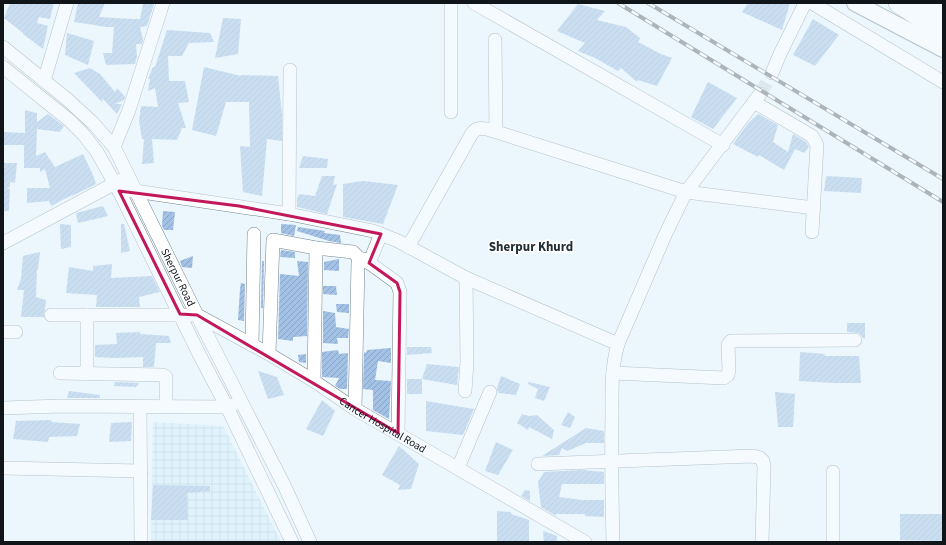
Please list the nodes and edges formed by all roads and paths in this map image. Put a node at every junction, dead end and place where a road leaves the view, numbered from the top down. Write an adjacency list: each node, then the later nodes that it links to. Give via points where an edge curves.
1 (68, 3): 18 (street)
2 (164, 3): 23 (street, via 129,110)
3 (451, 3): 20 (street)
4 (474, 3): 22 (street)
5 (805, 3): 17 (street)
6 (812, 3): 19 (street)
7 (855, 3): 14 (main road)
8 (898, 3): 11 (highway)
9 (925, 3): 10 (highway)
10 (943, 16)
11 (943, 33)
12 (496, 40): 21 (street)
13 (3, 47): 18 (street, Sherpur Road)
14 (943, 49)
15 (3, 68): 25 (street, Sherpur Road, via 84,135)
16 (290, 70): 29 (street)
17 (772, 73)
18 (44, 81): 23 (street, Sherpur Road, via 93,123)
19 (943, 82)
20 (451, 112)
21 (496, 131): 27 (street); 34 (street, via 480,128 475,130)
22 (723, 145): 27 (street); 28 (street, via 757,98 812,136 817,145)
23 (114, 147): 24 (street, Sherpur Road)
24 (128, 176): 25 (street); 26 (street, Sherpur Road)
25 (117, 186): 26 (street); 33 (street); 39 (street, Sherpur Road)
26 (135, 191): 29 (street); 41 (street, Sherpur Road)
27 (686, 192): 28 (street); 45 (street)
28 (814, 208): 30 (street)
29 (289, 214): 32 (street)
30 (812, 232)
31 (254, 234): 46 (street)
32 (381, 234): 34 (street); 36 (street)
33 (3, 243)
34 (408, 247): 37 (street)
35 (316, 248): 36 (street, via 353,252); 47 (street, via 273,240); 51 (street)
36 (365, 261): 59 (street, via 358,262); 60 (street, via 397,283 400,292)
37 (466, 278): 45 (street); 52 (street)
38 (87, 314): 39 (street, Cancer Hospital Road); 40 (street, Cancer Hospital Road); 49 (street)
39 (180, 314): 41 (street, Cancer Hospital Road); 56 (street, Sherpur Road)
40 (51, 315)
41 (197, 315): 46 (street, Cancer Hospital Road); 54 (street, Sherpur Road)
42 (3, 332): 43 (street)
43 (16, 332)
44 (855, 340): 50 (street, via 731,341 728,345 728,375 724,378)
45 (618, 344): 50 (street, via 613,360)
46 (252, 345): 47 (street, Cancer Hospital Road)
47 (269, 354): 51 (street, Cancer Hospital Road)
48 (60, 372): 49 (street)
49 (87, 373): 55 (street, via 163,375 166,377)
50 (613, 373): 61 (street)
51 (314, 381): 59 (street, Cancer Hospital Road)
52 (465, 391)
53 (490, 392): 64 (street)
54 (242, 402): 56 (street); 70 (street, Sherpur Road)
55 (166, 407): 56 (street); 58 (street)
56 (227, 407): 69 (street, Sherpur Road)
57 (3, 408): 58 (street)
58 (140, 408): 65 (street)
59 (355, 409): 60 (street, Cancer Hospital Road)
60 (398, 434): 64 (street, Cancer Hospital Road)
61 (611, 460): 62 (street); 73 (street); 74 (street, via 753,456 760,458 764,467)
62 (538, 464)
63 (4, 468): 65 (street)
64 (458, 468): 67 (street, Cancer Hospital Road)
65 (141, 471): 68 (street)
66 (833, 472): 75 (street)
67 (563, 528): 71 (street); 72 (street, Cancer Hospital Road)
68 (142, 542)
69 (292, 542)
70 (310, 542)
71 (564, 542)
72 (585, 542)
73 (612, 542)
74 (762, 542)
75 (833, 542)

